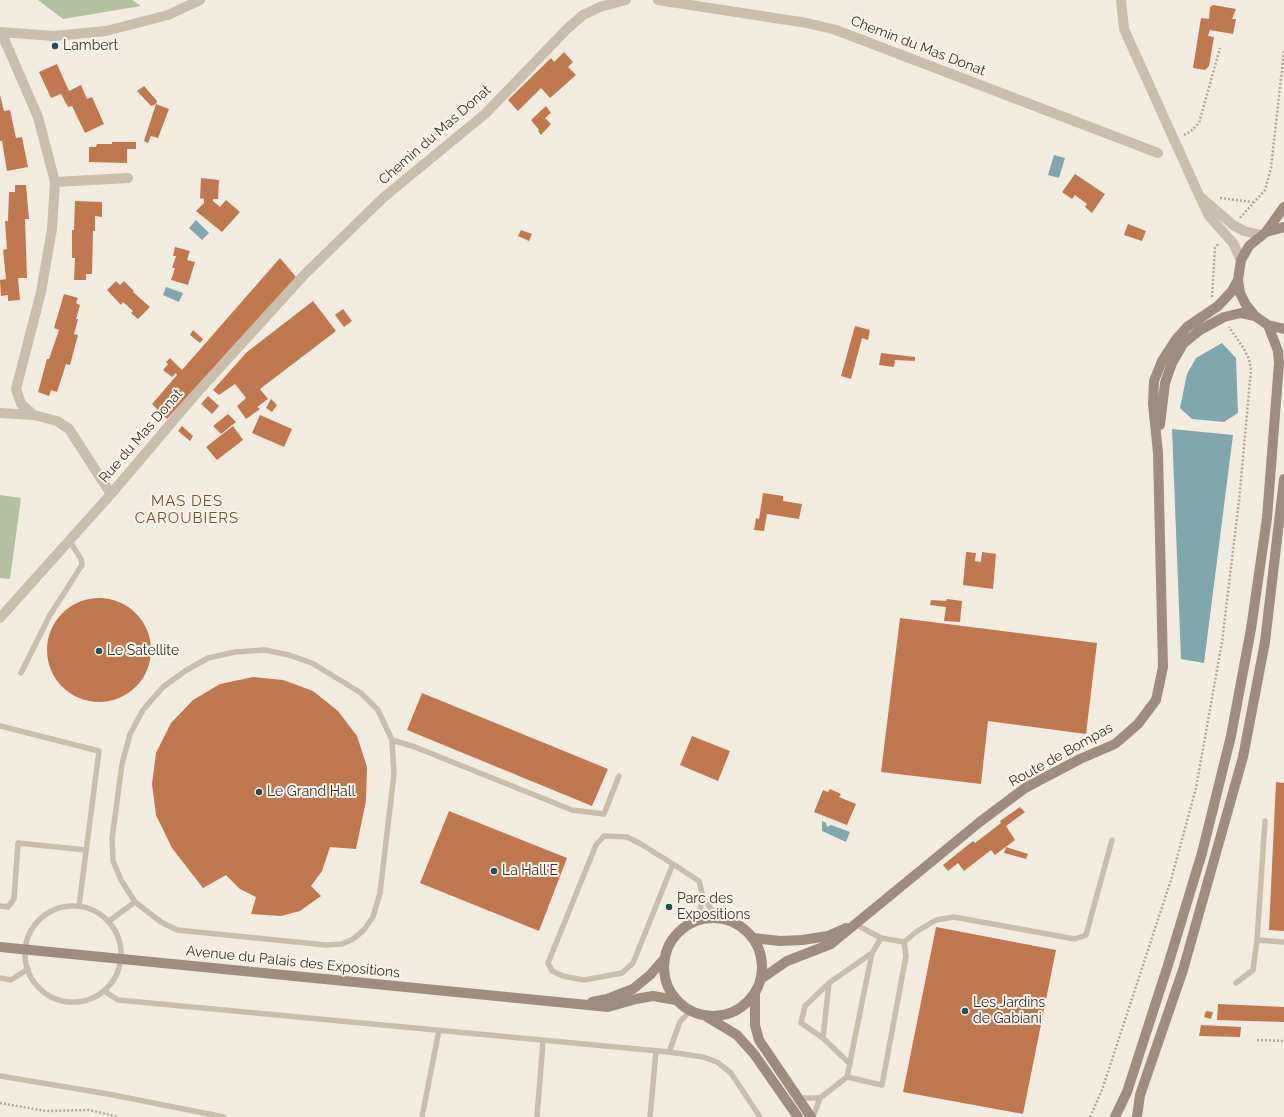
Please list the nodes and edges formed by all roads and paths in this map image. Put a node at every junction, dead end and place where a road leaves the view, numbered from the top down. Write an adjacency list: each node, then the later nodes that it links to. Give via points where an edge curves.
1 (200, 0): 5 (street, via 168,15 106,31 54,36)
2 (626, 0): 20 (street, Chemin du Mas Donat, via 583,15 485,114 384,197)
3 (658, 0): 9 (street, Chemin du Mas Donat, via 807,23 836,30)
4 (1121, 0): 8 (street, via 1124,29)
5 (1, 32): 11 (street, via 38,117)
6 (1220, 48): 8 (path, via 1198,123 1190,132)
7 (1284, 51): 13 (path, via 1271,168 1265,190)
8 (1175, 140): 12 (street)
9 (1158, 153)
10 (128, 178): 11 (street)
11 (55, 182): 28 (street, via 52,229 41,292 16,388 21,404)
12 (1199, 195): 13 (path); 15 (street); 18 (street, via 1209,216)
13 (1253, 202): 15 (path)
14 (1284, 207): 17 (main road)
15 (1233, 225): 17 (street, via 1244,231)
16 (1284, 227): 17 (main road)
17 (1264, 233): 19 (main road, via 1249,246)
18 (1226, 235): 19 (street); 22 (path, via 1216,248 1212,297)
19 (1241, 260): 21 (main road)
20 (305, 274): 31 (street, Rue du Mas Donat)
21 (1238, 280): 22 (main road, Route de Bompas); 23 (main road, via 1246,306)
22 (1218, 306): 29 (main road, Route de Bompas, via 1187,327 1177,338 1154,381 1153,404)
23 (1255, 316): 24 (main road, Route de Bompas, via 1241,313); 25 (main road)
24 (1224, 317): 29 (main road, Route de Bompas, via 1200,330 1184,344 1172,363 1161,406); 92 (path, via 1244,349 1251,370 1222,642 1196,788 1171,880 1102,1090)
25 (1268, 325): 26 (main road); 93 (main road, via 1278,351 1279,363 1267,518 1251,629 1231,736 1202,853 1168,965 1127,1092)
26 (1284, 329)
27 (0, 413): 28 (street)
28 (34, 415): 31 (street, via 57,421 69,429)
29 (1158, 453): 49 (main road, Route de Bompas, via 1163,667 1156,700 1138,724 1115,744 1025,788 981,820)
30 (1284, 479): 94 (main road, via 1265,642 1243,757 1183,970 1140,1095)
31 (111, 494): 32 (street, Rue du Mas Donat)
32 (69, 540): 33 (street, Rue du Mas Donat); 34 (lane, via 82,559 82,565 50,615)
33 (0, 618)
34 (21, 673)
35 (0, 726): 40 (lane, via 99,751)
36 (392, 740): 37 (lane, via 572,810 604,814); 43 (lane, via 394,774 380,893 373,917 363,931 353,939 342,944 326,945 177,930 161,922); 43 (lane, via 378,710 361,694 312,663 289,655 265,650 235,652 208,658 185,671 163,687 143,710 130,734 122,764 112,838 113,861)
37 (619, 776)
38 (1265, 821): 52 (lane)
39 (1112, 840): 53 (lane, via 1086,935 1075,939 954,916 936,920)
40 (86, 850): 44 (lane, via 18,843 14,899 8,908); 45 (lane)
41 (673, 864): 41 (lane, via 627,837 604,836 596,845 548,963 552,971 584,980 622,973 633,963); 42 (lane, via 699,881)
42 (704, 897): 46 (lane); 48 (lane)
43 (135, 902): 47 (lane)
44 (0, 906)
45 (79, 906): 47 (lane, via 95,911); 56 (lane, via 54,909 43,916 34,925)
46 (717, 918): 48 (main road); 50 (main road, via 737,925)
47 (109, 921): 59 (lane, via 119,939)
48 (697, 921): 58 (main road, via 676,935)
49 (855, 924): 50 (main road, Route de Bompas, via 828,936 802,940); 51 (lane); 62 (main road, Route de Bompas, via 831,944 787,961)
50 (753, 938): 62 (main road, via 761,958)
51 (881, 938): 53 (lane); 57 (lane)
52 (1258, 940): 54 (lane); 63 (lane, via 1253,970)
53 (904, 942): 80 (lane, via 906,956 882,1085)
54 (1284, 942)
55 (0, 947): 56 (main road, Avenue du Palais des Expositions)
56 (25, 949): 59 (main road, Avenue du Palais des Expositions); 60 (lane)
57 (872, 953): 64 (lane); 78 (lane)
58 (665, 958): 67 (main road, via 664,973 668,988); 68 (main road, Avenue du Palais des Expositions, via 633,989)
59 (121, 960): 65 (lane, via 116,977); 68 (main road, Avenue du Palais des Expositions)
60 (28, 969): 61 (lane, via 11,980); 65 (lane, via 35,983 46,993 60,1000 75,1002 91,999)
61 (0, 978)
62 (761, 979): 66 (main road)
63 (1236, 982)
64 (830, 983): 72 (lane); 72 (lane, via 805,1006 801,1023)
65 (104, 991): 71 (lane, via 118,1000)
66 (755, 994): 70 (main road, via 746,1005 734,1012); 81 (main road, via 755,1025 760,1040)
67 (676, 1000): 68 (main road, Avenue du Palais des Expositions, via 653,996 608,1008); 69 (main road)
68 (584, 1004)
69 (690, 1012): 70 (main road); 77 (lane, via 680,1022)
70 (707, 1017): 90 (main road, via 737,1035 754,1054)
71 (439, 1030): 74 (lane); 86 (lane)
72 (823, 1038): 78 (lane)
73 (1257, 1040): 75 (path)
74 (543, 1041): 76 (lane); 87 (lane)
75 (1284, 1041)
76 (656, 1051): 77 (lane); 88 (lane)
77 (669, 1052): 89 (lane, via 717,1062 731,1073)
78 (850, 1064): 80 (lane)
79 (0, 1076): 85 (lane)
80 (847, 1077): 82 (lane)
81 (798, 1098): 82 (lane); 91 (main road)
82 (820, 1098): 91 (lane)
83 (0, 1103): 84 (path, via 46,1111 89,1110)
84 (119, 1117)
85 (224, 1117)
86 (422, 1117)
87 (537, 1117)
88 (650, 1117)
89 (760, 1117)
90 (798, 1117)
91 (812, 1117)
92 (1090, 1117)
93 (1115, 1117)
94 (1137, 1117)

